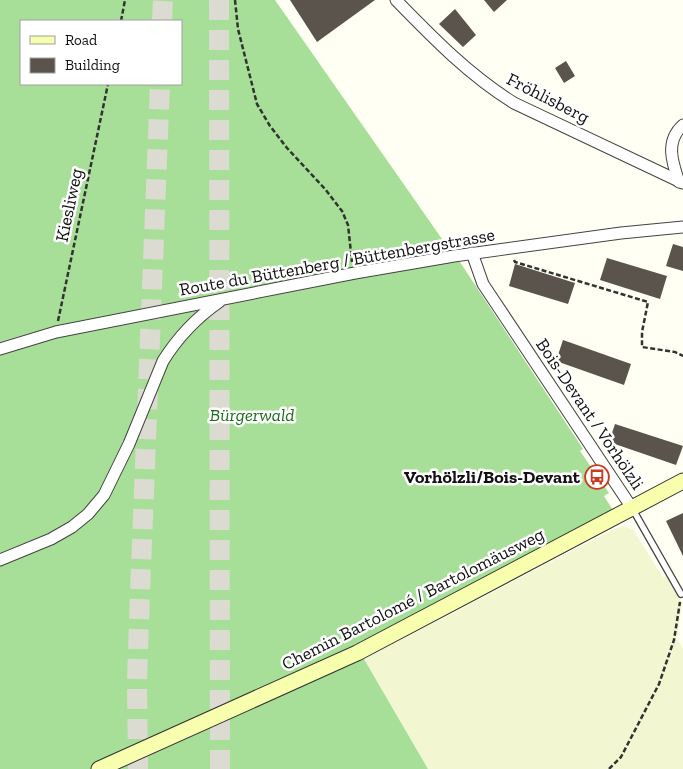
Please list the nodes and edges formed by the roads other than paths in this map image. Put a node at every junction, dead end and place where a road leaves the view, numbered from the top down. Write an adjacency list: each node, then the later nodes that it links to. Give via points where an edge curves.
1 (396, 0): 3 (street, Fröhlisberg, via 461,64 514,103)
2 (683, 125): 3 (street, Fröhlisberg, via 674,137 670,152)
3 (681, 183)
4 (683, 227): 5 (street, Route du Büttenberg / Büttenbergstrasse)
5 (472, 253): 6 (street, Route du Büttenberg / Büttenbergstrasse); 9 (street, Bois-Devant / Vorhölzli, via 484,284)
6 (223, 299): 7 (street, Route du Büttenberg / Büttenbergstrasse, via 56,332); 10 (street, via 199,316 163,361 117,471 104,495 88,514 51,539)
7 (0, 349)
8 (683, 481): 9 (street, Chemin Bartolomé / Bartolomäusweg)
9 (632, 508): 11 (lane, Bois-Devant / Vorhölzli); 12 (street, Chemin Bartolomé / Bartolomäusweg, via 357,653)
10 (0, 560)
11 (681, 594)
12 (99, 769)

